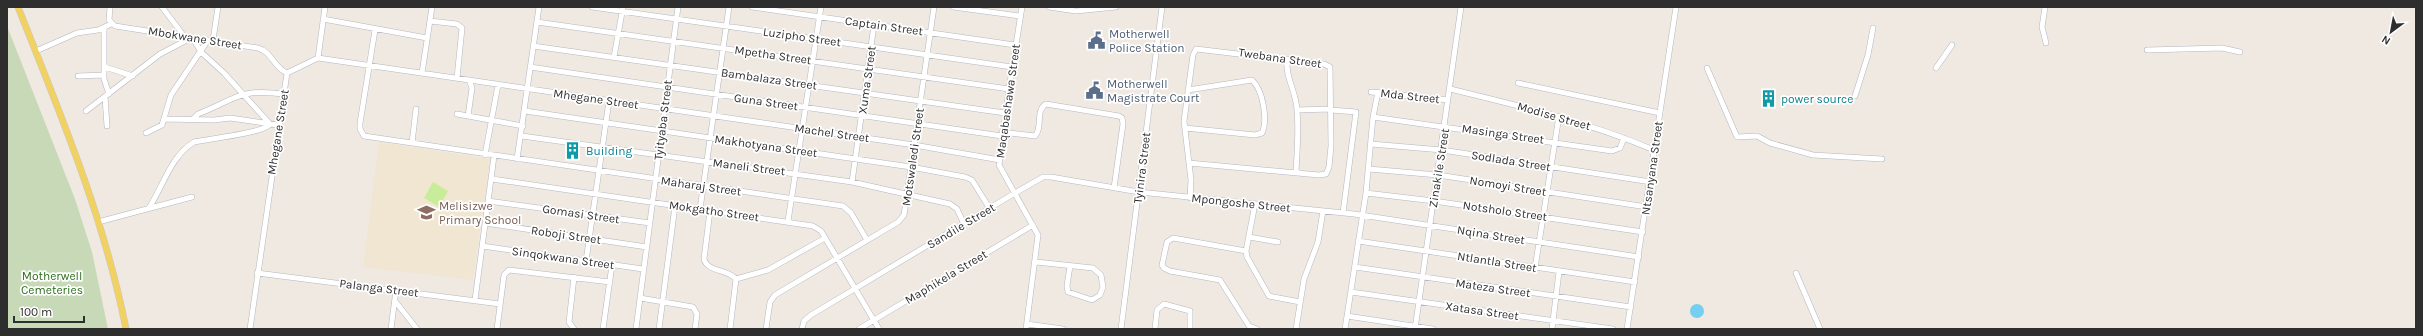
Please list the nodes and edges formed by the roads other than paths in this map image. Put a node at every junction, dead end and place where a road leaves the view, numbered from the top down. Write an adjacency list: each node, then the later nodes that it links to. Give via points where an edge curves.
1 (18, 7): 49 (main road)
2 (110, 7): 29 (street, via 109,18)
3 (162, 7): 37 (street)
4 (218, 7): 40 (street)
5 (325, 7): 25 (street)
6 (432, 7): 27 (street)
7 (539, 7): 28 (street)
8 (592, 7): 22 (street, Luzipho Street)
9 (678, 7): 26 (street, Tyityaba Street)
10 (729, 7): 31 (street)
11 (752, 7): 23 (street, Captain Street)
12 (821, 7): 23 (street)
13 (934, 7): 36 (street, Motswaledi Street)
14 (953, 7): 24 (street)
15 (1022, 7): 24 (street, Maqabashawa Street)
16 (1049, 7): 17 (street, via 1076,11)
17 (1116, 7)
18 (1162, 7): 157 (street, Tyinira Street)
19 (1461, 7): 80 (street, Zinakile Street)
20 (1676, 7): 101 (street, Ntsanyana Street)
21 (2045, 7): 42 (street, via 2042,27)
22 (623, 9): 26 (street, Luzipho Street); 35 (street)
23 (820, 16): 30 (street, Captain Street); 39 (street)
24 (1020, 16): 44 (street, Maqabashawa Street)
25 (323, 19): 34 (street); 54 (street)
26 (676, 19): 31 (street, Luzipho Street); 41 (street, Tyityaba Street)
27 (430, 21): 38 (street); 72 (street, via 457,24 462,28)
28 (537, 22): 35 (street, Mpetha Street); 45 (street)
29 (112, 24): 32 (street); 37 (street, Mbokwane Street)
30 (874, 24): 36 (street, Captain Street); 46 (street, Xuma Street)
31 (726, 26): 39 (street, Luzipho Street); 47 (street)
32 (104, 28): 49 (street, via 77,32); 59 (street)
33 (1873, 28): 89 (street, via 1868,55)
34 (375, 30): 38 (street); 57 (street)
35 (617, 33): 41 (street, Mpetha Street); 53 (street)
36 (931, 33): 44 (street, Captain Street); 52 (street, Motswaledi Street)
37 (188, 37): 40 (street, Mbokwane Street); 50 (street); 70 (street, via 160,54)
38 (427, 38): 67 (street)
39 (817, 39): 46 (street, Luzipho Street); 56 (street)
40 (211, 40): 50 (street); 66 (street, Mbokwane Street, via 262,49)
41 (673, 41): 47 (street, Mpetha Street); 58 (street, Tyityaba Street)
42 (2046, 43)
43 (1952, 44): 63 (street)
44 (1015, 45): 60 (street, Maqabashawa Street)
45 (533, 46): 53 (street, Bambalaza Street); 61 (street)
46 (871, 47): 52 (street, Luzipho Street); 64 (street, Xuma Street)
47 (722, 48): 56 (street, Mpetha Street); 65 (street)
48 (2147, 50): 51 (street, via 2230,49)
49 (36, 51): 182 (main road)
50 (201, 52): 84 (street); 109 (street, via 171,95)
51 (2240, 52)
52 (928, 54): 60 (street, Luzipho Street); 71 (street, Motswaledi Street)
53 (614, 57): 58 (street, Bambalaza Street)
54 (318, 58): 57 (street, Mhegane Street); 66 (street, Mhegane Street)
55 (1288, 59): 81 (street, Twebana Street, via 1198,48 1193,55); 96 (street, via 1286,71 1295,92); 97 (street, Twebana Street, via 1329,66)
56 (813, 61): 64 (street, Mpetha Street); 74 (street)
57 (370, 65): 67 (street, Mhegane Street); 128 (street, Maharaj Street, via 360,123 361,132 368,137)
58 (670, 65): 65 (street, Bambalaza Street); 77 (street, Tyityaba Street)
59 (104, 67): 68 (street); 70 (street)
60 (1012, 67): 79 (street, Maqabashawa Street)
61 (530, 68): 77 (street, Guna Street); 78 (street)
62 (1708, 68): 140 (street, via 1737,137 1757,136 1770,143 1813,155)
63 (1936, 68)
64 (868, 69): 71 (street, Mpetha Street); 85 (street, Xuma Street)
65 (718, 72): 74 (street, Bambalaza Street); 88 (street)
66 (287, 73): 86 (street, Mhegane Street)
67 (422, 73): 72 (street, Mhegane Street)
68 (104, 75): 69 (street); 87 (street)
69 (78, 76)
70 (133, 76): 87 (street)
71 (924, 77): 79 (street, Mpetha Street); 92 (street, Motswaledi Street)
72 (456, 78): 73 (street, Mhegane Street)
73 (469, 80): 76 (street, Mhegane Street); 104 (street, via 472,88)
74 (809, 84): 85 (street, Bambalaza Street); 93 (street)
75 (1518, 84): 101 (street)
76 (498, 85): 78 (street, Mhegane Street); 110 (street)
77 (667, 87): 88 (street, Guna Street); 95 (street, Tyityaba Street)
78 (527, 89): 91 (street, Mhegane Street); 99 (street)
79 (1009, 89): 100 (street, Maqabashawa Street)
80 (1450, 89): 90 (street, Zinakile Street); 105 (street, Modise Street)
81 (1188, 90): 118 (street, Twebana Street); 118 (street, via 1252,80 1261,99 1263,127 1262,133 1255,135)
82 (1371, 92): 83 (street, Mda Street)
83 (1378, 92): 90 (street, Mda Street); 107 (street)
84 (243, 93): 86 (street); 108 (street); 112 (street)
85 (865, 93): 92 (street, Bambalaza Street); 103 (street, Xuma Street)
86 (284, 94): 114 (street, Mhegane Street)
87 (107, 95): 98 (street); 115 (street)
88 (716, 95): 93 (street, Guna Street); 106 (street)
89 (1855, 96)
90 (1448, 100): 117 (street, Zinakile Street)
91 (609, 101): 95 (street, Mhegane Street); 113 (street)
92 (921, 101): 100 (street, Bambalaza Street); 111 (street, Motswaledi Street)
93 (806, 108): 103 (street, Guna Street); 119 (street)
94 (416, 109): 128 (street)
95 (664, 109): 106 (street, Machel Street); 120 (street, Tyityaba Street)
96 (1297, 110): 97 (street); 148 (street)
97 (1331, 110): 148 (street, Twebana Street, via 1328,171 1319,176); 177 (street, via 1356,112)
98 (86, 111)
99 (525, 111): 113 (street, Makhotyana Street); 116 (street)
100 (1005, 113): 122 (street, Maqabashawa Street)
101 (1660, 113): 133 (street, Ntsanyana Street)
102 (457, 114): 104 (street)
103 (862, 115): 111 (street, Guna Street); 124 (street, Xuma Street)
104 (468, 116): 110 (street)
105 (1560, 116): 126 (street, Modise Street); 127 (street)
106 (713, 117): 119 (street, Machel Street); 125 (street)
107 (1373, 117): 117 (street, Masinga Street); 129 (street)
108 (194, 118): 109 (street); 112 (street, via 230,118)
109 (164, 119): 121 (street, via 159,128)
110 (492, 119): 116 (street); 135 (street)
111 (918, 123): 122 (street, Guna Street); 130 (street, Motswaledi Street)
112 (270, 124): 114 (street); 172 (street, via 269,127 256,132 194,142 177,156)
113 (605, 124): 120 (street, Makhotyana Street); 131 (street)
114 (278, 125): 210 (street, Mhegane Street)
115 (107, 126)
116 (523, 126): 123 (street)
117 (1445, 126): 127 (street, Masinga Street); 132 (street, Zinakile Street)
118 (1184, 128): 143 (street, Twebana Street)
119 (803, 129): 124 (street, Machel Street); 134 (street)
120 (662, 132): 125 (street, Makhotyana Street); 136 (street, Tyityaba Street)
121 (146, 133)
122 (1002, 134): 141 (street, Maqabashawa Street); 156 (street, Guna Street, via 1034,136 1038,130 1041,108 1046,104 1119,116 1123,124)
123 (522, 136): 131 (street, Maneli Street); 138 (street)
124 (858, 137): 130 (street, Machel Street); 139 (street, Xuma Street)
125 (709, 138): 134 (street, Makhotyana Street); 142 (street)
126 (1624, 138): 127 (street, Masinga Street, via 1620,148 1612,151); 133 (street, Modise Street)
127 (1555, 142): 145 (street)
128 (412, 144): 135 (street, Maharaj Street)
129 (1371, 144): 132 (street, Sodlada Street); 146 (street)
130 (914, 145): 141 (street, Machel Street); 144 (street, Motswaledi Street)
131 (602, 147): 136 (street, Maneli Street); 147 (street)
132 (1442, 150): 145 (street, Sodlada Street); 150 (street, Zinakile Street)
133 (1654, 150): 154 (street, Ntsanyana Street)
134 (800, 151): 139 (street, Makhotyana Street); 149 (street)
135 (485, 155): 137 (street, Maharaj Street)
136 (659, 155): 142 (street, Maneli Street); 152 (street, Tyityaba Street)
137 (494, 156): 138 (street, Maharaj Street); 151 (street)
138 (517, 159): 147 (street, Maharaj Street)
139 (855, 159): 144 (street, Makhotyana Street); 153 (street, Xuma Street)
140 (1882, 159)
141 (1000, 160): 160 (street, Maqabashawa Street, via 1001,170)
142 (706, 162): 149 (street, Maneli Street); 155 (street)
143 (1189, 163): 148 (street, Twebana Street); 165 (street, Twebana Street)
144 (911, 167): 162 (street, Motswaledi Street); 174 (street, Makhotyana Street, via 970,179)
145 (1552, 168): 154 (street, Sodlada Street); 158 (street)
146 (1369, 169): 150 (street, Nomoyi Street); 161 (street)
147 (598, 171): 152 (street, Maharaj Street); 159 (street)
148 (1296, 172)
149 (796, 173): 153 (street, Maneli Street); 164 (street)
150 (1438, 175): 158 (street, Nomoyi Street); 167 (street, Zinakile Street)
151 (492, 178): 159 (street, Mokgatho Street); 166 (street)
152 (656, 180): 155 (street, Maharaj Street); 168 (street, Tyityaba Street)
153 (852, 182): 162 (street, Maneli Street)
154 (1651, 182): 171 (street, Ntsanyana Street)
155 (703, 186): 164 (street, Maharaj Street); 173 (street)
156 (1114, 188): 157 (street, Sandile Street); 160 (street, Sandile Street, via 1047,177)
157 (1139, 192): 165 (street, Mpongoshe Street); 250 (street, Tyinira Street)
158 (1548, 192): 171 (street, Nomoyi Street); 180 (street)
159 (595, 193): 168 (street, Mokgatho Street); 178 (street)
160 (1015, 193): 174 (street, Sandile Street); 186 (street, Maqabashawa Street)
161 (1366, 193): 167 (street, Notsholo Street); 179 (street)
162 (907, 194): 185 (street, Maneli Street, via 954,206); 192 (street, Motswaledi Street, via 903,218)
163 (192, 197): 172 (street)
164 (792, 198): 181 (street); 192 (street, Maharaj Street, via 846,207)
165 (1190, 198): 169 (street, Mpongoshe Street)
166 (488, 201): 178 (street, Gomasi Street); 183 (street)
167 (1434, 201): 180 (street, Notsholo Street); 187 (street, Zinakile Street)
168 (653, 202): 170 (street, Mokgatho Street); 184 (street, Tyityaba Street)
169 (1255, 204): 176 (street, Mpongoshe Street); 189 (street)
170 (675, 206): 173 (street, Mokgatho Street); 224 (street)
171 (1647, 207): 188 (street, Ntsanyana Street)
172 (149, 208): 182 (street)
173 (700, 209): 175 (street, Mokgatho Street)
174 (990, 209): 185 (street, Sandile Street)
175 (710, 211): 181 (street, Mokgatho Street); 214 (street, via 704,261 707,265 731,274)
176 (1323, 211): 177 (street, Mpongoshe Street); 225 (street, via 1318,242 1306,274)
177 (1343, 213): 179 (street, Nqina Street)
178 (592, 215): 184 (street, Gomasi Street); 190 (street)
179 (1362, 216): 187 (street, Nqina Street); 194 (street)
180 (1544, 217): 188 (street, Notsholo Street); 195 (street)
181 (788, 221): 191 (street, Mokgatho Street, via 816,227)
182 (98, 222): 234 (main road, via 114,274)
183 (485, 223): 190 (street, Roboji Street); 196 (street)
184 (650, 223): 197 (street, Tyityaba Street)
185 (964, 224): 218 (street, Sandile Street)
186 (1033, 225): 203 (street, Maqabashawa Street, via 1038,235); 230 (street, Maphikela Street)
187 (1430, 225): 195 (street, Nqina Street); 199 (street, Zinakile Street)
188 (1643, 232): 200 (street, Ntsanyana Street)
189 (1249, 237): 193 (street); 198 (street)
190 (589, 238): 197 (street, Roboji Street); 202 (street)
191 (825, 238): 201 (street, Mokgatho Street); 214 (street, via 768,270)
192 (867, 240): 201 (street, Motswaledi Street)
193 (1278, 242)
194 (1358, 242): 199 (street, Ntlantla Street); 206 (street)
195 (1540, 242): 200 (street, Nqina Street); 207 (street)
196 (482, 246): 202 (street, Sinqokwana Street); 222 (street)
197 (647, 247): 208 (street, Tyityaba Street)
198 (1246, 251): 225 (street, via 1269,296); 253 (street, via 1173,238 1167,242 1162,265 1170,271 1220,280 1250,326)
199 (1426, 251): 207 (street, Ntlantla Street); 213 (street, Zinakile Street)
200 (1639, 257): 216 (street, Ntsanyana Street)
201 (837, 258): 218 (street, Mokgatho Street); 245 (street, Motswaledi Street, via 772,298)
202 (586, 261): 204 (street, Sinqokwana Street)
203 (1036, 262): 205 (street); 232 (street, Maqabashawa Street)
204 (612, 265): 208 (street, Sinqokwana Street); 215 (street)
205 (1070, 266): 205 (street, via 1099,271 1103,280 1100,295 1092,300 1068,292 1066,286)
206 (1354, 267): 213 (street, Mateza Street); 219 (street)
207 (1535, 268): 209 (street, Ntlantla Street)
208 (643, 269): 221 (street, Tyityaba Street)
209 (1560, 272): 216 (street, Ntlantla Street); 220 (street)
210 (257, 273): 217 (street, Palanga Street); 235 (street, Mhegane Street)
211 (1796, 273): 260 (street)
212 (574, 277): 215 (street); 227 (street, via 509,270 504,275); 239 (street, via 569,322)
213 (1422, 278): 220 (street, Mateza Street); 226 (street, Zinakile Street)
214 (736, 279): 244 (street)
215 (610, 282): 240 (street)
216 (1635, 282): 228 (street, Ntsanyana Street)
217 (396, 290): 222 (street, Palanga Street); 223 (street)
218 (856, 290): 230 (street, Mokgatho Street); 246 (street, Sandile Street, via 811,315 804,321)
219 (1351, 292): 226 (street, Xatasa Street); 229 (street)
220 (1556, 297): 228 (street, Mateza Street); 231 (street)
221 (640, 298): 224 (street); 241 (street, Tyityaba Street)
222 (475, 300): 227 (street, Palanga Street)
223 (395, 301): 236 (street); 237 (street)
224 (663, 302): 242 (street); 243 (street, via 695,308)
225 (1300, 302): 254 (street)
226 (1418, 302): 231 (street, Xatasa Street); 233 (street, Zinakile Street)
227 (500, 304): 238 (street)
228 (1631, 307): 259 (street, Ntsanyana Street)
229 (1347, 316): 233 (street); 255 (street)
230 (874, 320): 247 (street, Maphikela Street); 248 (street, Mokgatho Street)
231 (1553, 321): 257 (street); 258 (street, Xatasa Street)
232 (1027, 326): 249 (street)
233 (1415, 328): 256 (street)
234 (126, 329)
235 (250, 329)
236 (391, 329)
237 (417, 329)
238 (497, 329)
239 (574, 329)
240 (603, 329)
241 (636, 329)
242 (659, 329)
243 (695, 329)
244 (730, 329)
245 (766, 329)
246 (802, 329)
247 (859, 329)
248 (879, 329)
249 (1062, 329)
250 (1121, 329)
251 (1155, 329): 252 (street, via 1157,310 1164,304 1190,311)
252 (1190, 329)
253 (1257, 329)
254 (1296, 329)
255 (1345, 329)
256 (1433, 329)
257 (1552, 329)
258 (1613, 329)
259 (1627, 329)
260 (1820, 329)

